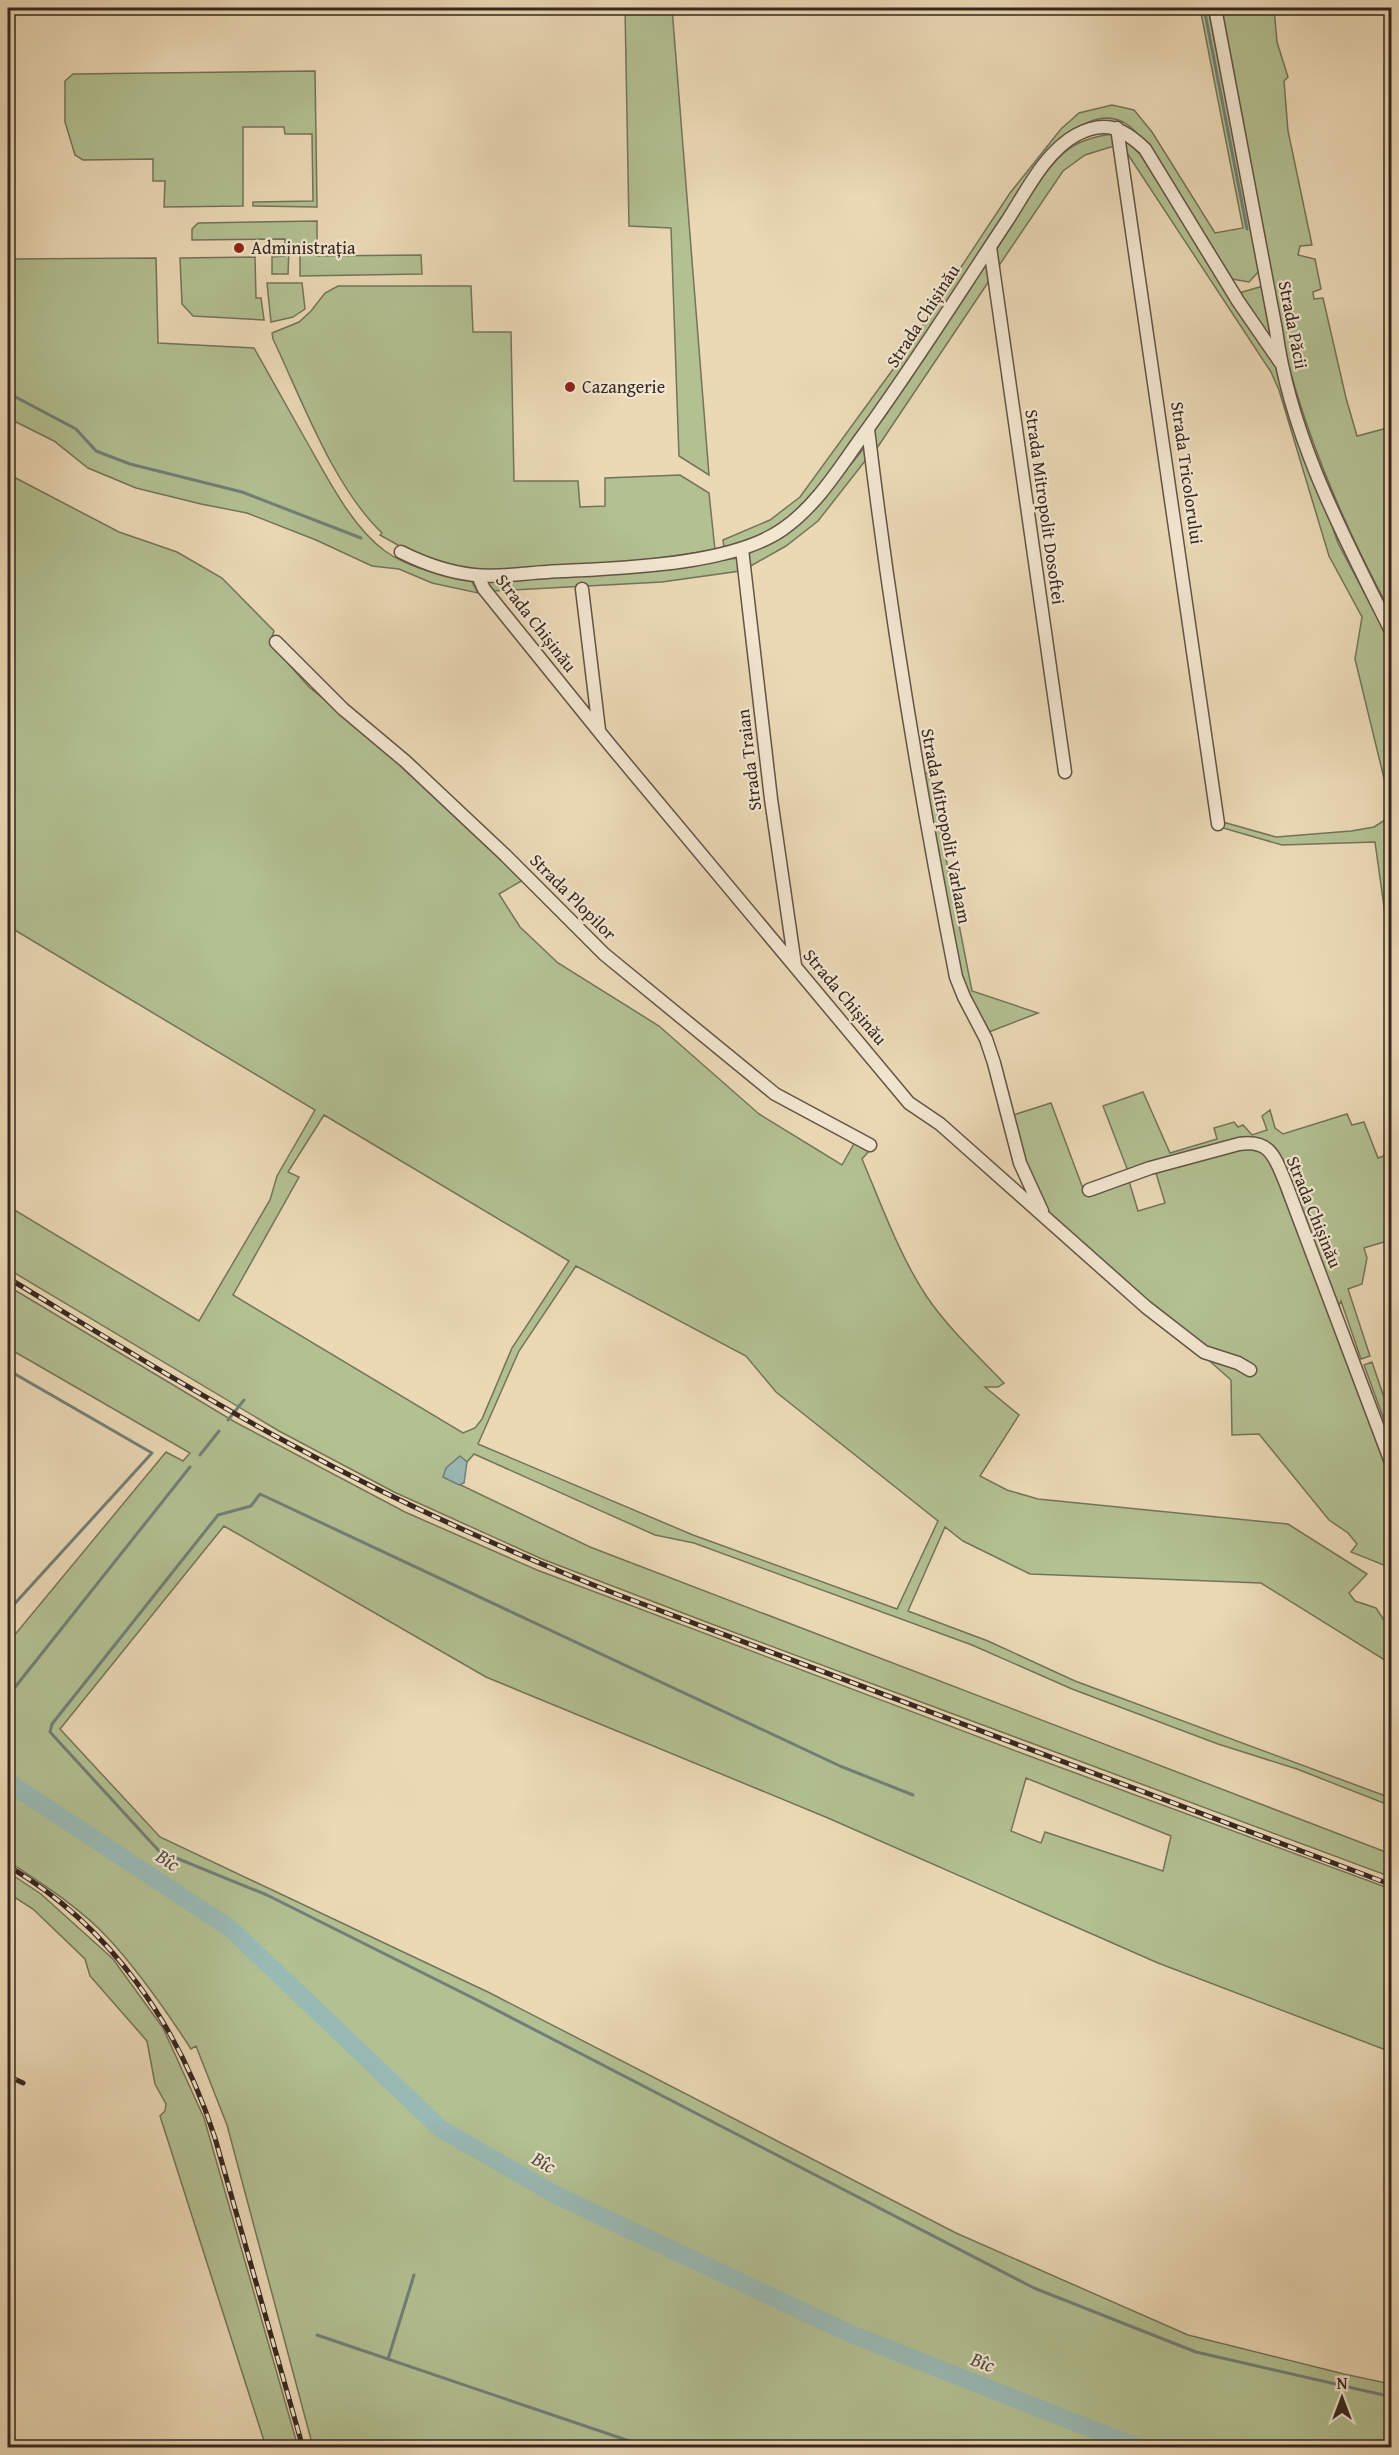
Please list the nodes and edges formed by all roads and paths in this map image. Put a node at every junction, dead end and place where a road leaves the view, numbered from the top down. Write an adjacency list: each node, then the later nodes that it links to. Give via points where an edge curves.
1 (1215, 8): 4 (street, Strada Păcii)
2 (1118, 128): 3 (street, Strada Chișinău, via 1089,129 1059,148); 4 (street, via 1145,149); 14 (street, Strada Tricolorului)
3 (990, 247): 5 (street, Strada Chișinău); 13 (street, Strada Mitropolit Dosoftei)
4 (1280, 362): 10 (street, Strada Păcii, via 1326,495)
5 (868, 429): 6 (street, Strada Chișinău, via 825,488 797,517 766,539); 18 (street, Strada Mitropolit Varlaam, via 909,729 957,977 986,1039 1020,1163)
6 (742, 549): 8 (street, Strada Chișinău, via 664,563); 15 (street, Strada Traian)
7 (401, 552): 8 (street, Strada Chișinău, via 433,567)
8 (478, 576): 12 (street, Strada Chișinău, via 484,589)
9 (582, 589): 12 (street)
10 (1392, 633)
11 (276, 642): 16 (street, Strada Plopilor, via 343,709 505,855 604,954 776,1094)
12 (599, 732): 15 (street, Strada Chișinău)
13 (1065, 772)
14 (1218, 824)
15 (795, 966): 18 (street, Strada Chișinău, via 909,1103 940,1124)
16 (870, 1145)
17 (1089, 1190): 20 (street, Strada Chișinău, via 1150,1168 1239,1144 1254,1142 1265,1147 1286,1184)
18 (1044, 1215): 19 (street, Strada Chișinău, via 1097,1266 1203,1352)
19 (1250, 1370)
20 (1392, 1465)

